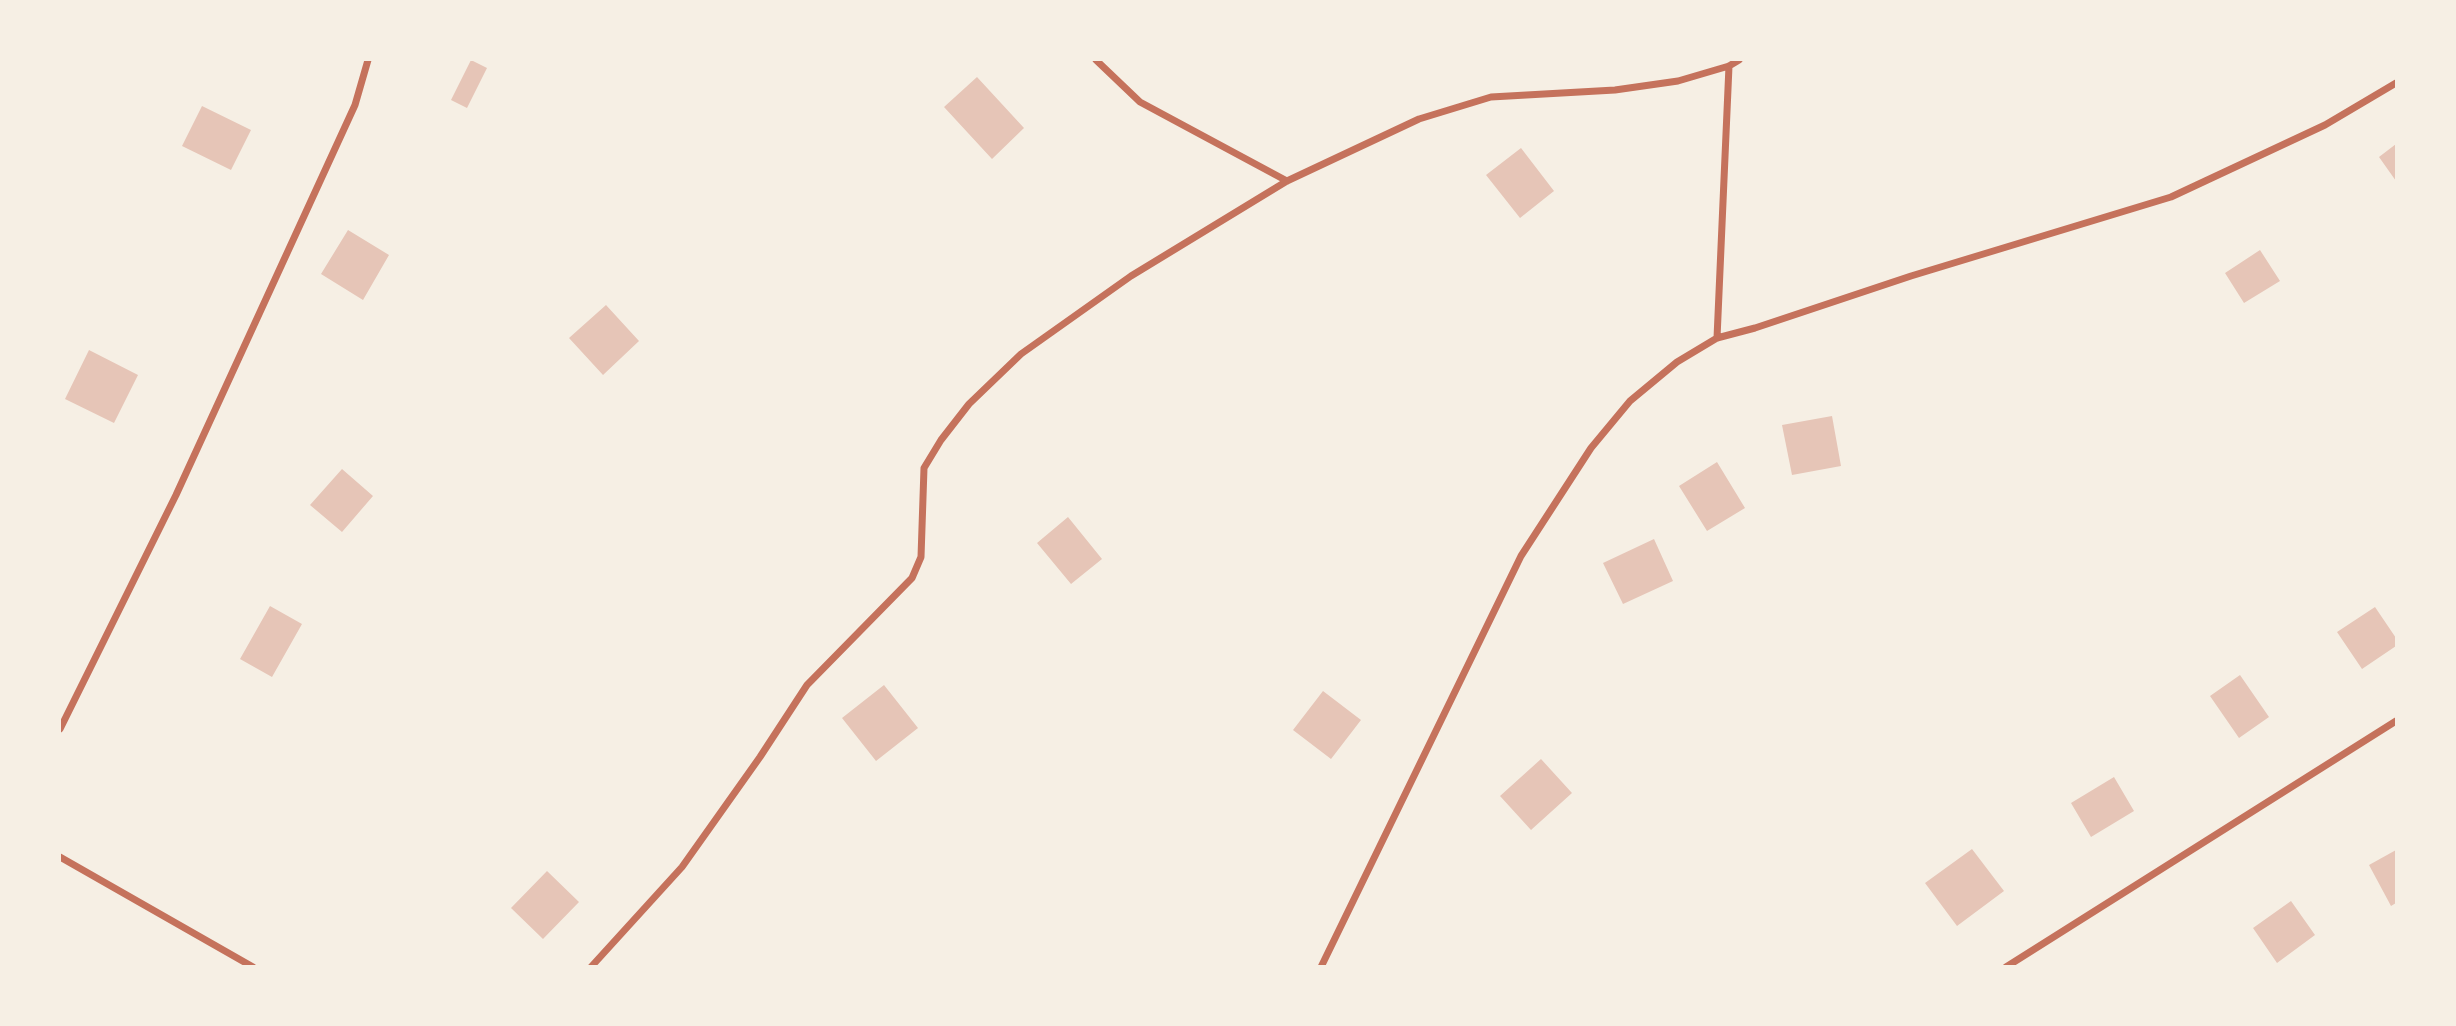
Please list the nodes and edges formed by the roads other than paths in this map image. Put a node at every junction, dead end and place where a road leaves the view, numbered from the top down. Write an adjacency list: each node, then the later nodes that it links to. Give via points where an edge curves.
1 (369, 60): 9 (street, via 355,105 176,495)
2 (1096, 60): 6 (street, via 1140,102)
3 (1739, 60): 4 (street)
4 (1729, 66): 6 (street, via 1678,81 1615,90 1491,97 1419,119); 7 (street)
5 (2396, 83): 7 (street, via 2325,125 2171,197)
6 (1287, 181): 12 (street, via 1131,276 1021,354 969,404 925,468 921,557 912,578 807,685 682,867)
7 (1717, 338): 13 (street, via 1677,362 1630,401 1591,448 1521,556)
8 (2396, 721): 14 (street)
9 (60, 729)
10 (60, 857): 11 (street)
11 (253, 967)
12 (591, 967)
13 (1321, 967)
14 (2006, 967)

